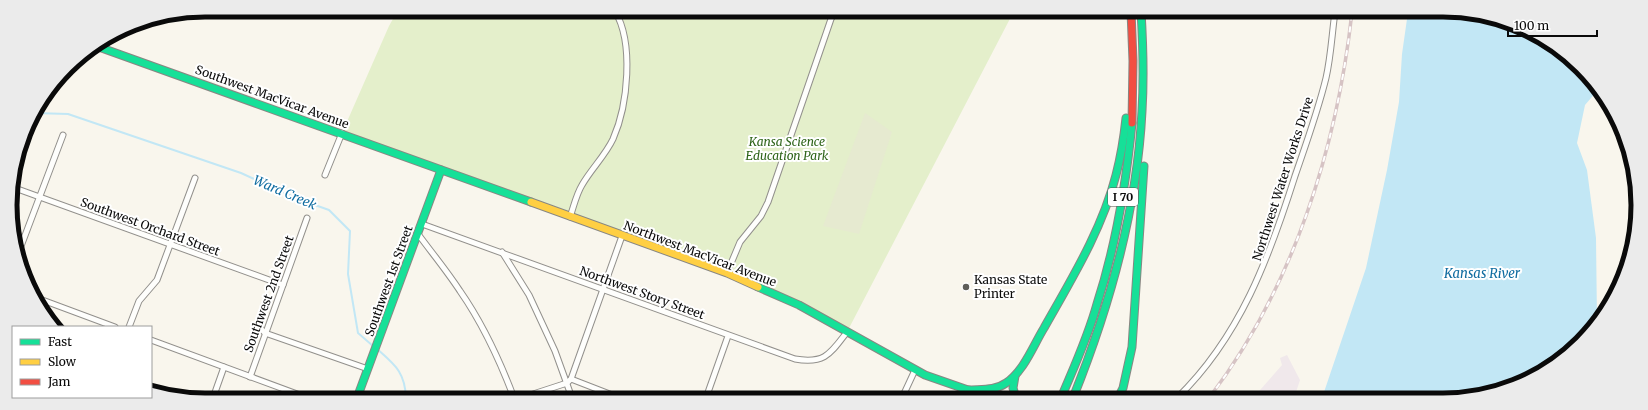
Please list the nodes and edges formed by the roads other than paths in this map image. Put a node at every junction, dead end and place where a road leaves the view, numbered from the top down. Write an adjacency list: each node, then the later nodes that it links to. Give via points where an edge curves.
1 (618, 17): 16 (street, via 626,45 625,83 620,118 612,140 582,184)
2 (833, 17): 24 (street, via 768,202 761,216 740,242)
3 (1131, 17): 7 (main road, I 70)
4 (1142, 17): 8 (main road, I 70)
5 (1334, 17): 56 (street, Northwest Water Works Drive, via 1326,79 1271,250 1225,341 1200,375)
6 (102, 48): 9 (main road, Southwest MacVicar Avenue)
7 (1134, 61): 38 (main road, via 1121,156 1105,210 1082,261); 53 (main road, I 70, via 1130,147 1120,220 1088,333)
8 (1143, 110): 54 (main road, I 70, via 1138,172 1123,253 1086,367); 55 (main road, via 1145,152 1133,340)
9 (342, 133): 11 (main road, Southwest MacVicar Avenue); 12 (street)
10 (62, 135): 15 (street)
11 (441, 170): 16 (main road, Northwest MacVicar Avenue); 18 (main road, Southwest 1st Street)
12 (326, 175)
13 (195, 178): 22 (street)
14 (18, 189): 15 (street, Southwest Orchard Street)
15 (39, 198): 21 (street); 22 (street, Southwest Orchard Street)
16 (570, 217): 20 (main road, Northwest MacVicar Avenue)
17 (306, 218): 25 (street, Southwest 2nd Street)
18 (422, 224): 19 (main road, Southwest 1st Street); 23 (street, Northwest Story Street)
19 (418, 234): 36 (main road, Southwest 1st Street); 45 (street, via 461,291 498,360)
20 (622, 236): 24 (main road, Northwest MacVicar Avenue); 26 (street)
21 (21, 245)
22 (170, 245): 25 (street, Southwest Orchard Street); 29 (street, via 156,280 139,301)
23 (502, 252): 26 (street, Northwest Story Street); 40 (street, via 529,295)
24 (727, 273): 32 (main road, Northwest MacVicar Avenue, via 799,305)
25 (283, 285): 31 (street, Southwest 2nd Street)
26 (603, 289): 33 (street, Northwest Story Street); 40 (street)
27 (43, 300): 28 (street)
28 (111, 326)
29 (129, 326)
30 (260, 328): 31 (street)
31 (265, 332): 36 (street); 39 (street, Southwest 2nd Street)
32 (847, 332): 33 (street, Northwest Story Street, via 828,355 813,360 795,359); 37 (main road, Northwest MacVicar Avenue)
33 (728, 336): 49 (street)
34 (152, 340): 35 (street)
35 (224, 367): 39 (street); 42 (street)
36 (368, 369): 44 (main road, Southwest 1st Street)
37 (915, 370): 41 (main road, Northwest MacVicar Avenue); 50 (street)
38 (1015, 376): 41 (main road, via 999,387); 52 (main road)
39 (250, 377): 43 (street)
40 (569, 381): 46 (street); 47 (street); 48 (street)
41 (968, 390): 51 (main road, Northwest MacVicar Avenue)
42 (215, 393)
43 (294, 393)
44 (359, 393)
45 (512, 393)
46 (536, 393)
47 (571, 393)
48 (605, 393)
49 (708, 393)
50 (904, 393)
51 (981, 393)
52 (1014, 393)
53 (1064, 393)
54 (1074, 393)
55 (1120, 393)
56 (1182, 393)

